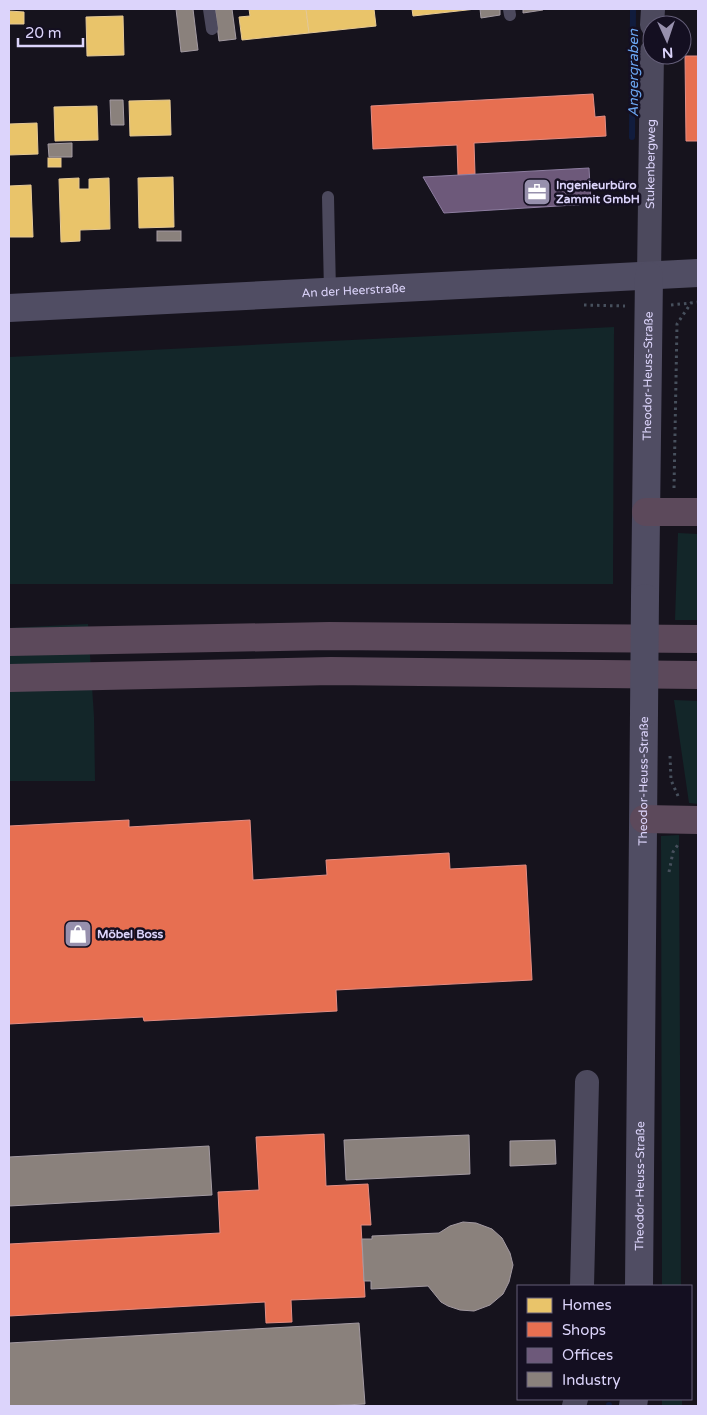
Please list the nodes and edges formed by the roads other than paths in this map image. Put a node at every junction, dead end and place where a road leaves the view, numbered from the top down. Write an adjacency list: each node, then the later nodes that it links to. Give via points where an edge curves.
1 (209, 9): 2 (lane)
2 (212, 29)
3 (652, 65): 6 (street, Stukenbergweg)
4 (328, 197): 7 (lane)
5 (698, 273): 6 (street, An der Heerstraße)
6 (649, 276): 7 (street, An der Heerstraße); 9 (street, Theodor-Heuss-Straße)
7 (330, 292): 8 (street, An der Heerstraße)
8 (9, 308)
9 (646, 512): 10 (highway); 15 (street, Theodor-Heuss-Straße, bridge)
10 (686, 512)
11 (698, 639): 12 (highway, via 329,636)
12 (9, 642)
13 (698, 675): 14 (highway, via 331,671)
14 (9, 678)
15 (644, 819): 16 (highway); 19 (street, Theodor-Heuss-Straße)
16 (690, 820)
17 (587, 1082): 18 (street)
18 (582, 1285)
19 (640, 1285)

